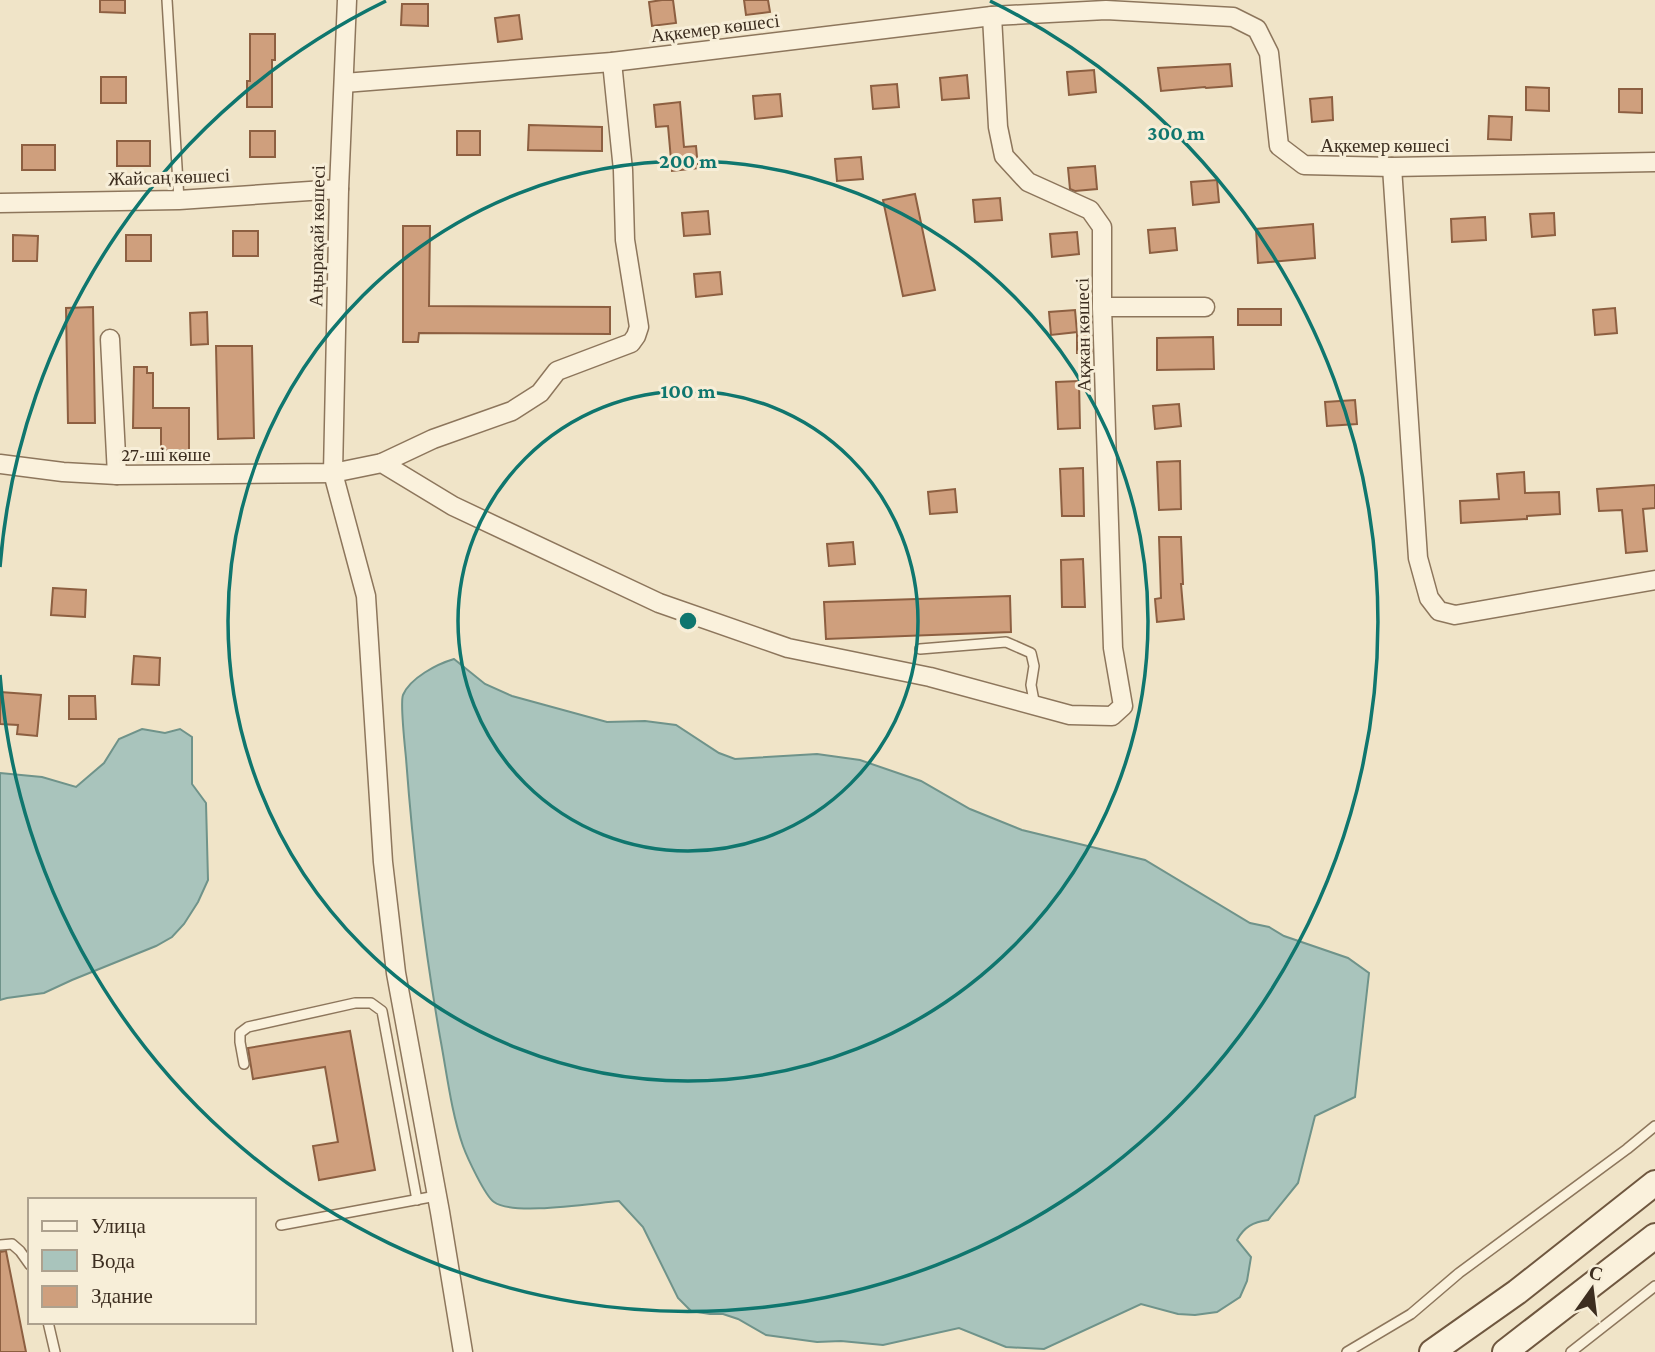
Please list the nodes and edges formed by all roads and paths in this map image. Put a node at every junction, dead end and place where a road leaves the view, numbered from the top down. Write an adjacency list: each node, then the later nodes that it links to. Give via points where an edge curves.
1 (167, 0): 10 (lane)
2 (347, 0): 6 (street, Аңырақай көшесі)
3 (1107, 5): 4 (street, Ақкемер көшесі); 8 (street, Ақкемер көшесі, via 1233,18 1257,29 1269,54 1279,146 1304,165)
4 (992, 16): 5 (street, Ақкемер көшесі); 12 (street, Ақжан көшесі, via 998,127 1004,156 1028,182 1090,210 1102,227)
5 (612, 62): 6 (street, Ақкемер көшесі); 15 (street, 27-ші көше, via 625,240 639,327 636,336 631,343 557,371 540,393 512,411)
6 (344, 83): 9 (street, Аңырақай көшесі)
7 (1655, 162): 8 (street, Ақкемер көшесі)
8 (1392, 167): 19 (street, via 1418,558 1429,598 1439,611 1455,615)
9 (338, 189): 10 (street, Жайсаң көшесі); 17 (street, Аңырақай көшесі)
10 (179, 200): 11 (street, Жайсаң көшесі)
11 (0, 203)
12 (1102, 307): 13 (street); 21 (street, Ақжан көшесі, via 1114,648 1123,706 1112,716 1070,715)
13 (1205, 307)
14 (110, 339): 18 (street)
15 (382, 463): 17 (street, 27-ші көше); 21 (street, via 453,506 659,603 788,648 930,677)
16 (0, 464): 18 (street, 27-ші көше)
17 (333, 473): 18 (street, 27-ші көше); 25 (street, Аңырақай көшесі, via 366,596 383,862 396,973)
18 (117, 475)
19 (1655, 580)
20 (920, 649): 21 (lane, via 1006,642 1023,648 1031,653 1034,666)
21 (1035, 706)
22 (244, 1064): 26 (lane, via 240,1032 248,1027 355,1003 371,1003 382,1011)
23 (1655, 1126): 35 (lane, via 1411,1314)
24 (1655, 1183): 36 (main road, via 1517,1292)
25 (436, 1196): 26 (lane); 34 (street, Аңырақай көшесі)
26 (417, 1200): 27 (lane)
27 (281, 1224)
28 (1655, 1236): 37 (main road)
29 (0, 1245): 30 (lane, via 12,1244)
30 (28, 1262)
31 (1655, 1286): 38 (lane)
32 (48, 1324): 33 (lane)
33 (55, 1352)
34 (463, 1352)
35 (1347, 1352)
36 (1432, 1352)
37 (1505, 1352)
38 (1571, 1352)

